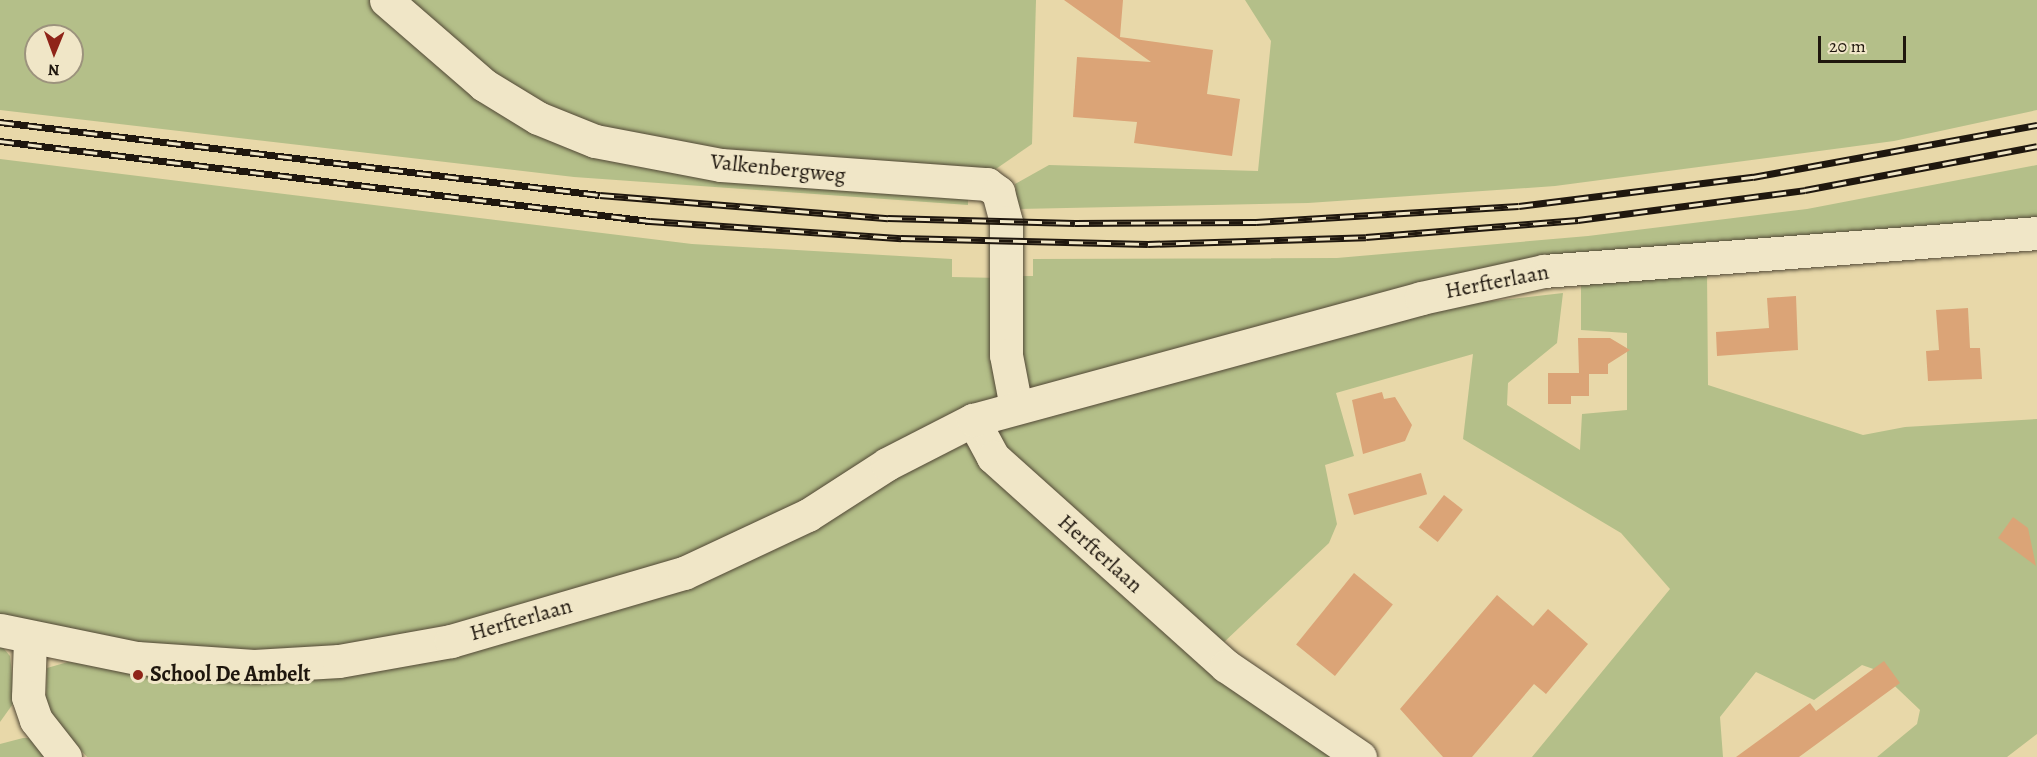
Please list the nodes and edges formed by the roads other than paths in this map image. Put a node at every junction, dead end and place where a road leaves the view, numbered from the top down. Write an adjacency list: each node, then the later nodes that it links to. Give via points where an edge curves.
1 (386, 0): 3 (street, Valkenbergweg, via 484,85 538,118 595,141 721,165 987,184 998,192 1005,216 1006,355)
2 (2037, 233): 3 (street, Herfterlaan, via 1544,271 1421,298)
3 (1016, 407): 4 (street, Herfterlaan)
4 (973, 420): 5 (street, Herfterlaan, via 887,464 808,514 684,573 450,640 339,661 254,666 137,658); 7 (street, Herfterlaan, via 993,457 1226,666)
5 (15, 635): 6 (street, Herfterlaan, via 36,720)
6 (65, 757)
7 (1360, 757)

